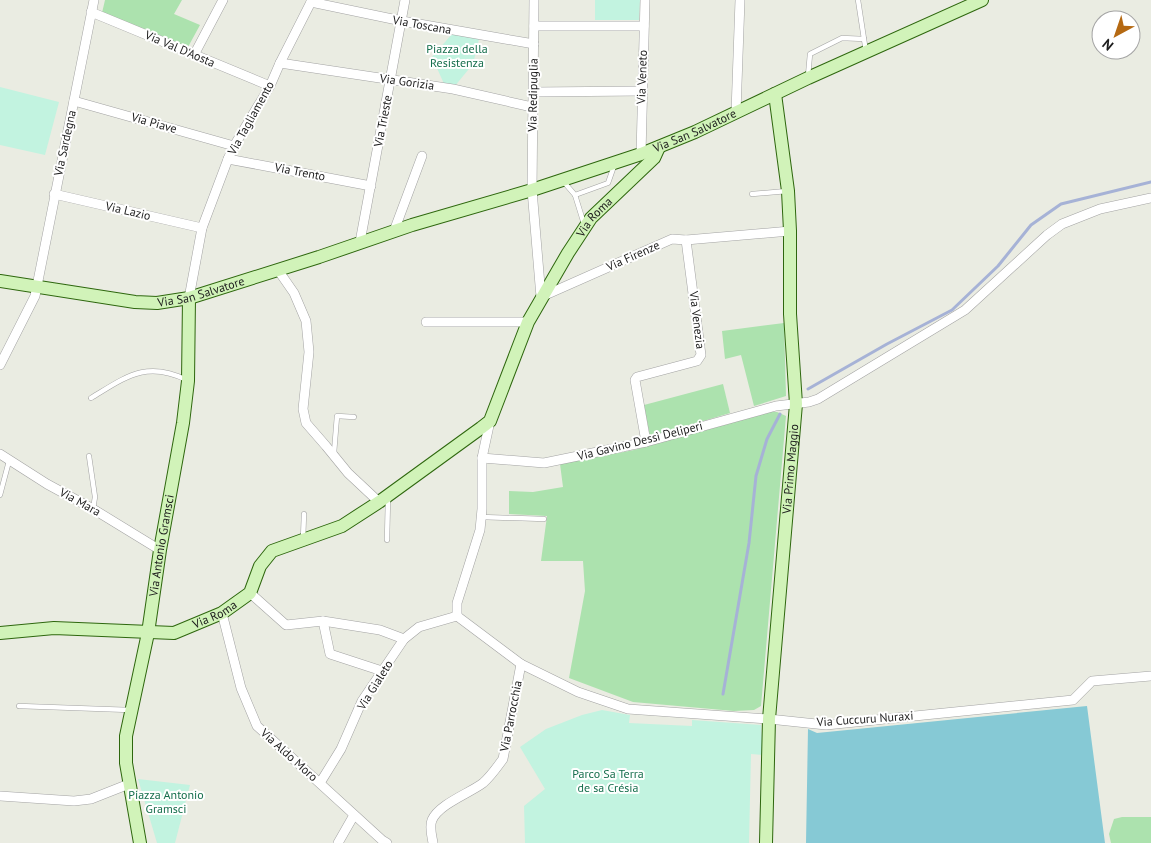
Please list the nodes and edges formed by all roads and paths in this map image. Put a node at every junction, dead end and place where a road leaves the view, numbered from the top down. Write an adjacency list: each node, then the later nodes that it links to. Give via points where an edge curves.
1 (94, 0): 10 (street, Via Sardegna)
2 (223, 0): 17 (street)
3 (405, 0): 11 (street, Via Trieste)
4 (534, 0): 12 (street, Via Redipuglia)
5 (644, 0): 13 (street, Via Veneto)
6 (740, 0): 27 (street)
7 (858, 0): 14 (lane)
8 (982, 0): 16 (street, Via San Salvatore)
9 (311, 1): 11 (street, Via Toscana); 18 (street, Via Tagliamento)
10 (91, 12): 17 (street, Via Val D'Aosta); 25 (street, Via Sardegna)
11 (402, 21): 15 (street, Via Toscana); 20 (street, Via Trieste)
12 (534, 26): 13 (street); 15 (street, Via Redipuglia)
13 (644, 26): 22 (street, Via Veneto)
14 (864, 39): 16 (lane); 19 (lane, via 842,38 810,54)
15 (534, 44): 23 (street, Via Redipuglia)
16 (866, 53): 19 (street, Via San Salvatore)
17 (194, 55): 21 (street, Via Val D'Aosta)
18 (280, 63): 20 (street, Via Gorizia); 21 (street, Via Tagliamento)
19 (808, 78): 24 (street, Via San Salvatore)
20 (391, 80): 26 (street, Via Gorizia, via 453,89); 35 (street, Via Trieste)
21 (270, 86): 28 (street, Via Tagliamento)
22 (642, 91): 23 (street); 30 (street, Via Veneto)
23 (534, 92): 26 (street, Via Redipuglia)
24 (775, 94): 27 (street, Via San Salvatore); 37 (street, Via Primo Maggio)
25 (74, 101): 28 (street, Via Piave); 38 (street, Via Sardegna)
26 (532, 107): 36 (street, Via Redipuglia)
27 (736, 112): 29 (street, Via San Salvatore)
28 (234, 146): 32 (street, Via Tagliamento)
29 (659, 147): 30 (street, Via San Salvatore); 42 (street, Via Roma, via 654,158)
30 (641, 154): 33 (street, Via San Salvatore)
31 (422, 156): 44 (street)
32 (228, 159): 35 (street, Via Trento); 43 (street, Via Tagliamento)
33 (615, 163): 34 (street, Via San Salvatore); 40 (lane, via 608,183)
34 (562, 180): 36 (street, Via San Salvatore); 40 (lane)
35 (371, 186): 47 (street, Via Trieste)
36 (532, 190): 44 (street, Via San Salvatore); 51 (street)
37 (788, 191): 39 (lane); 45 (street, Via Primo Maggio)
38 (54, 194): 43 (street, Via Lazio); 50 (street, Via Sardegna)
39 (752, 194)
40 (576, 195): 42 (lane)
41 (1151, 198): 58 (street, Via Gavino Dessì Deliperi, via 1100,209 1062,224 965,310 818,399)
42 (585, 227): 51 (street, Via Roma)
43 (202, 228): 52 (street, Via Tagliamento)
44 (394, 231): 47 (street, Via San Salvatore)
45 (790, 231): 46 (street, Via Firenze); 58 (street, Via Primo Maggio, via 790,314)
46 (686, 240): 51 (street, Via Firenze, via 672,239); 61 (street, Via Venezia, via 701,355 697,361 635,380)
47 (360, 242): 48 (street, Via San Salvatore)
48 (278, 270): 52 (street, Via San Salvatore); 63 (street, via 294,293 306,321 309,366 304,418)
49 (0, 281): 50 (street, Via San Salvatore)
50 (36, 286): 52 (street, Via San Salvatore, via 157,303); 55 (street, Via Sardegna)
51 (541, 297): 54 (street, Via Roma)
52 (189, 298): 56 (street, Via Antonio Gramsci)
53 (426, 322): 54 (street)
54 (528, 322): 60 (street, Via Roma)
55 (0, 364)
56 (188, 381): 57 (lane, via 157,370 145,371 134,373); 75 (street, Via Antonio Gramsci, via 174,481)
57 (91, 398)
58 (796, 404): 61 (street, Via Gavino Dessì Deliperi, via 776,406); 88 (street, Via Primo Maggio)
59 (354, 417): 63 (lane, via 338,416)
60 (490, 421): 65 (street); 68 (street, Via Roma)
61 (646, 442): 65 (street, Via Gavino Dessì Deliperi, via 544,464)
62 (0, 454): 66 (street, Via Mara)
63 (334, 455): 68 (street, via 348,474)
64 (89, 456): 69 (lane, via 95,497)
65 (482, 458): 71 (street)
66 (9, 461): 67 (lane); 69 (street, Via Mara)
67 (0, 495)
68 (383, 499): 73 (street, Via Roma, via 342,526); 74 (lane)
69 (93, 509): 75 (street, Via Mara)
70 (304, 514): 73 (lane)
71 (481, 517): 72 (lane); 78 (street, via 480,530 457,603)
72 (544, 519)
73 (303, 540): 76 (street, Via Roma, via 272,551 260,566)
74 (387, 540)
75 (160, 550): 81 (street, Via Antonio Gramsci)
76 (250, 593): 77 (street, Via Roma); 79 (street, via 286,625)
77 (222, 613): 81 (street, Via Roma, via 174,633); 90 (street, Via Aldo Moro, via 241,688 258,726)
78 (457, 616): 82 (street, Via Gialeto, via 419,627); 83 (street, Via Parrocchia)
79 (323, 622): 82 (street, via 380,630); 84 (street, via 330,654)
80 (0, 633): 81 (street, Via Roma, via 54,628)
81 (148, 633): 87 (street, Via Antonio Gramsci)
82 (404, 639): 84 (street, Via Gialeto)
83 (521, 664): 88 (street, Via Cuccuru Nuraxi, via 578,692 628,710); 96 (street, Via Parrocchia, via 503,759 483,783 434,816 430,826)
84 (382, 671): 90 (street, Via Gialeto, via 362,701 341,749)
85 (1151, 676): 88 (street, Via Cuccuru Nuraxi, via 1092,681 1073,700 826,725)
86 (19, 706): 87 (lane)
87 (132, 710): 89 (street, Via Antonio Gramsci, via 126,736)
88 (769, 719): 97 (street, Via Primo Maggio)
89 (129, 784): 91 (street, via 91,799); 93 (street, Via Antonio Gramsci)
90 (320, 784): 92 (street, Via Aldo Moro)
91 (0, 796)
92 (354, 815): 94 (street); 95 (street, Via Aldo Moro)
93 (140, 843)
94 (338, 843)
95 (387, 843)
96 (432, 843)
97 (766, 843)

